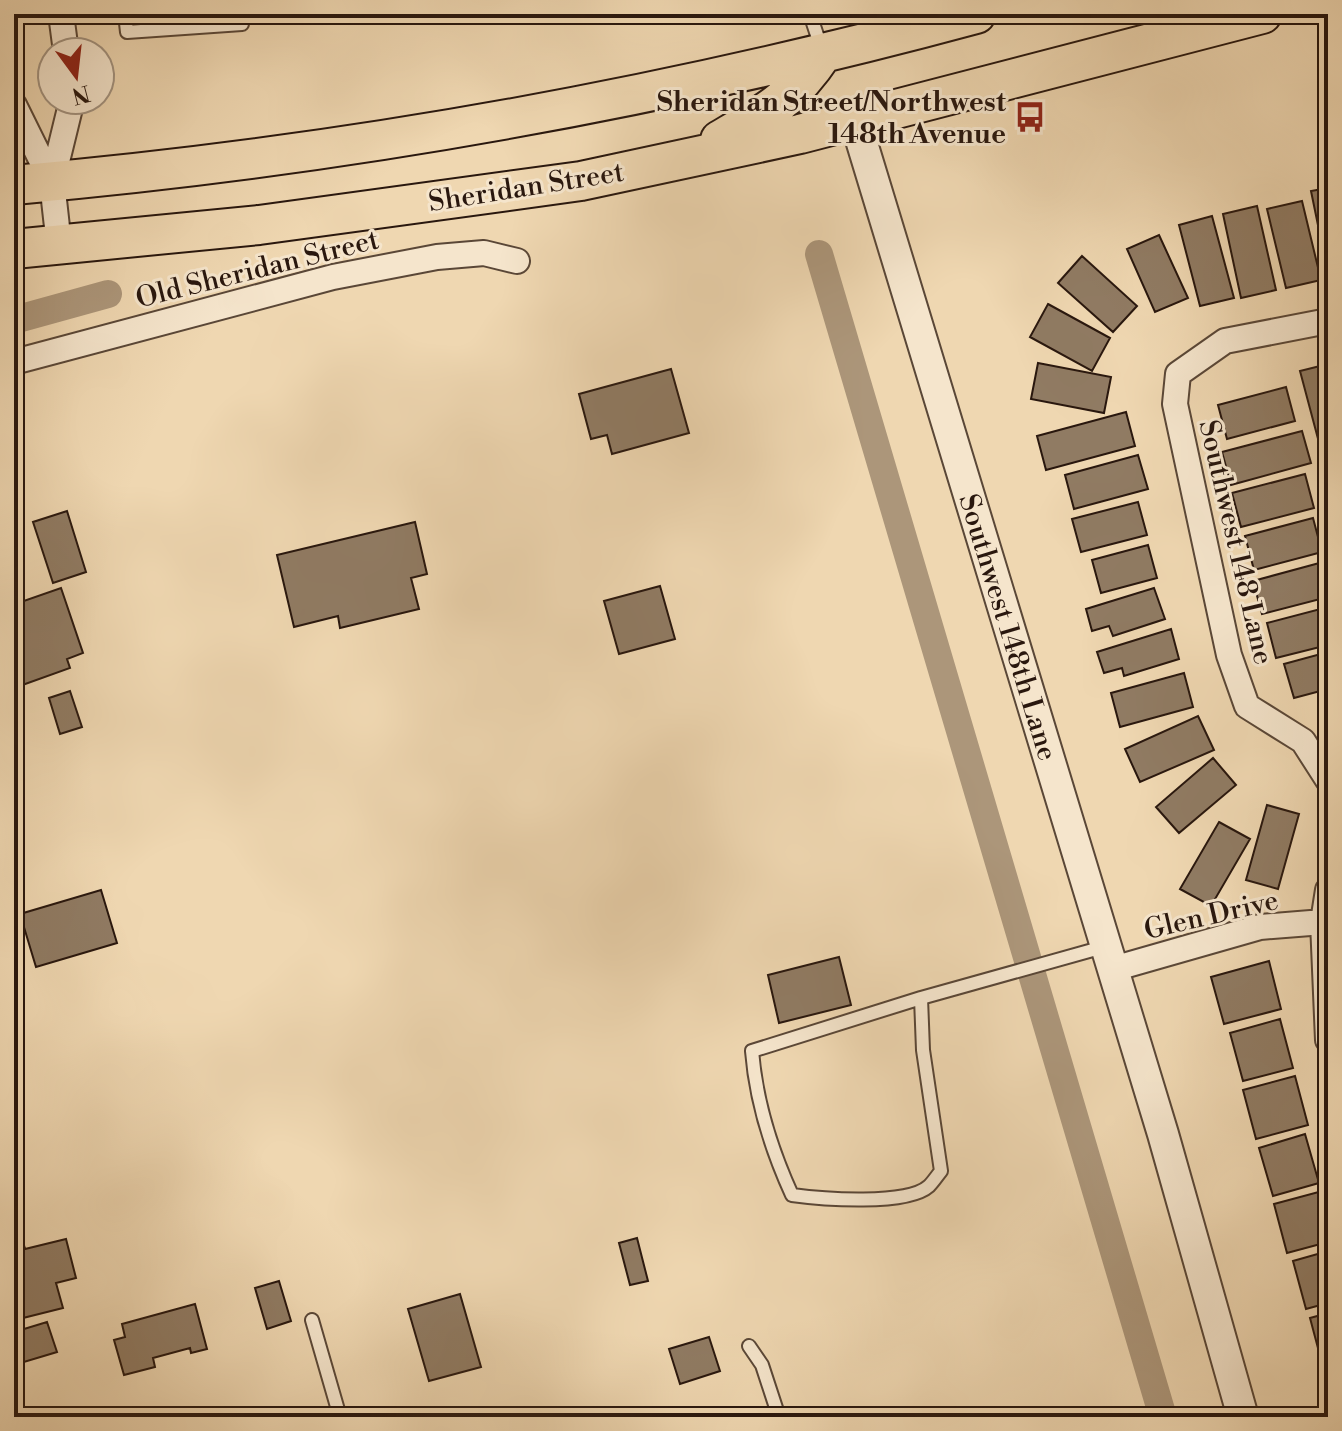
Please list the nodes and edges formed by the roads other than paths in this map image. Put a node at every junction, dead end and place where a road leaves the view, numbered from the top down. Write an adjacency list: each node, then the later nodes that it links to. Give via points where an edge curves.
1 (61, 14): 7 (street)
2 (125, 14): 3 (lane, via 127,32 242,24)
3 (241, 14)
4 (810, 14): 8 (lane)
5 (976, 14): 8 (main road)
6 (1262, 14): 11 (main road, Sheridan Street)
7 (64, 36)
8 (814, 67): 11 (main road, via 828,94); 12 (main road, via 776,107); 13 (main road, via 765,68 415,137)
9 (14, 105): 13 (street)
10 (68, 116): 13 (street)
11 (855, 120): 12 (main road, Sheridan Street); 23 (street, Southwest 148th Lane)
12 (691, 157): 15 (main road, Sheridan Street, via 581,181 259,225)
13 (52, 182): 14 (main road); 15 (street)
14 (14, 185)
15 (59, 245): 16 (main road, Sheridan Street)
16 (14, 249)
17 (517, 261): 19 (street, Old Sheridan Street, via 484,253 437,257 333,277)
18 (1328, 321): 20 (street, Southwest 148 Lane, via 1225,341 1178,374 1175,404 1229,655 1247,706 1303,741)
19 (14, 362)
20 (1328, 780)
21 (1328, 890): 22 (street)
22 (1323, 922): 23 (street, Glen Drive, via 1260,927); 25 (street)
23 (1110, 957): 24 (lane, via 1050,962); 30 (street, Southwest 148th Lane)
24 (921, 998): 24 (lane, via 941,1171 927,1189 891,1198 838,1201 792,1195 755,1087 752,1051)
25 (1328, 1040)
26 (312, 1320): 28 (lane)
27 (749, 1346): 29 (lane, via 762,1365)
28 (340, 1417)
29 (779, 1417)
30 (1243, 1417)

